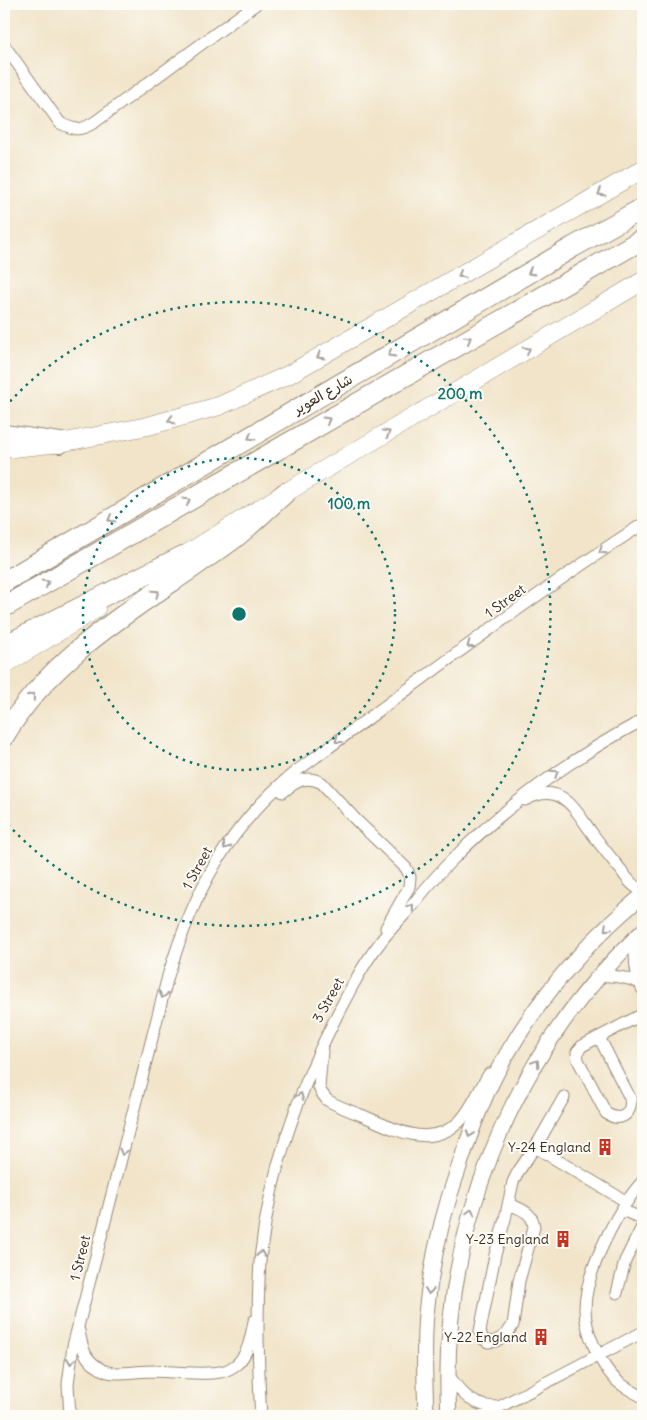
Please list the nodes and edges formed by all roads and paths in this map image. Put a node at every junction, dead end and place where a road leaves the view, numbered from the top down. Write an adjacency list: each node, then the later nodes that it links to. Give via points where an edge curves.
1 (256, 4): 2 (street, via 84,128 72,129 60,123)
2 (4, 45)
3 (643, 168): 8 (main road, one-way to 8, via 288,375 219,406 148,426)
4 (643, 208): 13 (highway, شارع العوير, one-way to 13)
5 (643, 239): 14 (highway, شارع العوير, one-way to 5)
6 (643, 281): 10 (main road, one-way to 6)
7 (4, 435): 8 (highway)
8 (60, 443): 9 (main road)
9 (4, 449)
10 (285, 493): 12 (main road); 18 (highway, one-way to 10, via 22,708 60,665 105,628 236,536)
11 (643, 524): 19 (street, 1 Street, one-way to 19, via 569,573 353,729 285,780)
12 (183, 556): 15 (highway); 16 (main road)
13 (4, 582)
14 (4, 607)
15 (4, 646)
16 (4, 665)
17 (643, 720): 20 (street, 3 Street, one-way to 17, via 578,757)
18 (4, 736)
19 (257, 809): 24 (street, via 298,780 317,780 406,868 410,877 409,887); 40 (street, 1 Street, one-way to 40, via 230,840 212,868 177,947)
20 (504, 812): 21 (street, via 535,795 548,793 560,796 574,808 634,887); 24 (street, 3 Street, one-way to 20, via 448,864)
21 (643, 891)
22 (643, 895): 28 (street, one-way to 28, via 569,967)
23 (641, 933): 25 (street); 26 (street, via 634,959)
24 (379, 944): 30 (street, 3 Street)
25 (598, 976): 26 (street, via 615,976); 43 (street, one-way to 25, via 452,1319 460,1263 472,1207 486,1166 532,1070)
26 (641, 986)
27 (643, 1014): 29 (street)
28 (523, 1028): 30 (street, via 458,1123 448,1130 426,1136 399,1131 328,1100 319,1087); 48 (street, one-way to 48, via 497,1072 476,1119 441,1225 426,1315)
29 (599, 1037): 29 (street, via 630,1098 629,1110 620,1117 606,1113 577,1056 579,1048)
30 (323, 1041): 39 (street, 3 Street, one-way to 30, via 261,1250 277,1169 300,1095)
31 (564, 1096): 32 (street)
32 (535, 1147): 34 (street, via 513,1182); 35 (street)
33 (643, 1181): 35 (street)
34 (508, 1204): 34 (street, via 528,1213 534,1227 519,1281 511,1329 496,1341 488,1342 480,1331)
35 (625, 1206): 36 (street); 42 (street, via 598,1258 586,1298 586,1322)
36 (643, 1219)
37 (643, 1225): 38 (street, via 625,1261)
38 (617, 1293)
39 (258, 1302): 40 (street, via 246,1352 232,1368 219,1372 106,1371 85,1355); 47 (street, 3 Street)
40 (78, 1327): 46 (street, 1 Street, one-way to 46, via 68,1384)
41 (643, 1332): 42 (street)
42 (599, 1355): 44 (street, via 617,1381); 45 (street)
43 (449, 1376): 45 (street, via 472,1400 484,1406); 49 (street)
44 (643, 1397)
45 (499, 1407): 50 (street)
46 (70, 1416)
47 (261, 1416)
48 (426, 1416)
49 (449, 1416)
50 (482, 1416)

